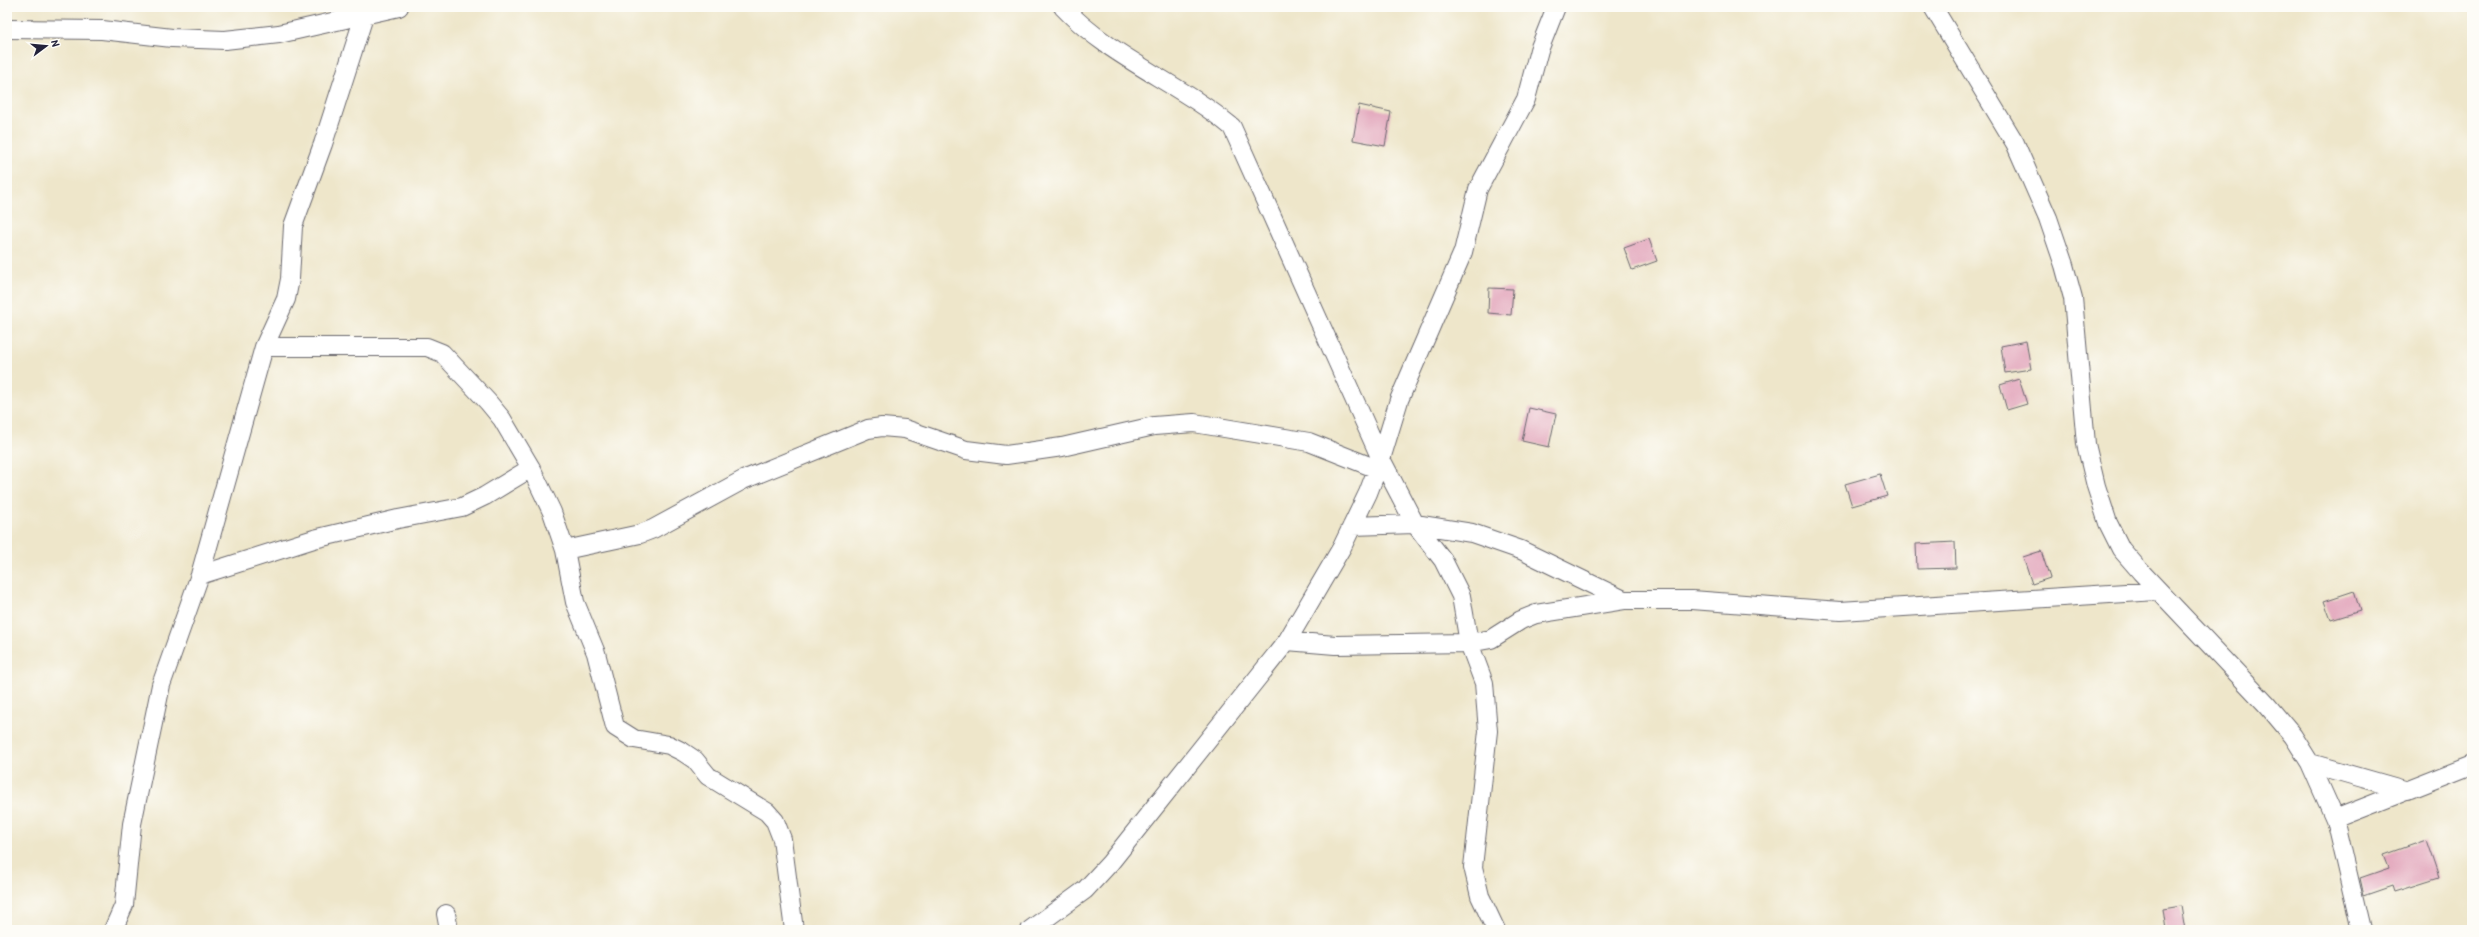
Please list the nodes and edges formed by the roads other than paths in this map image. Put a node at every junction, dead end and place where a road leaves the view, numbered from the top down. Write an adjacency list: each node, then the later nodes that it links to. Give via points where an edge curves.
1 (399, 7): 5 (street)
2 (1063, 7): 8 (street, via 1092,34 1133,63 1212,110 1232,127)
3 (1556, 7): 8 (street, via 1539,50 1526,99 1478,189 1463,252 1399,400)
4 (1933, 7): 14 (street, via 2015,143 2048,218 2073,298 2086,444 2096,486 2108,523 2122,548)
5 (366, 11): 6 (street, via 279,34 225,40 172,38 102,30); 7 (street, via 293,226 290,279 286,299)
6 (7, 29)
7 (264, 347): 9 (street, via 427,347 442,353 502,419); 13 (street)
8 (1379, 464): 10 (street); 11 (street); 12 (street, via 1309,442 1194,423 1154,426 1062,447 1006,455 966,450 905,429 882,427 868,429 743,480 653,529)
9 (531, 468): 12 (street, via 552,512); 13 (street, via 462,507 314,539)
10 (1414, 524): 11 (street); 15 (street, via 1472,533 1496,540); 17 (street, via 1443,560 1460,596)
11 (1352, 526): 16 (street)
12 (565, 550): 23 (street, via 575,602 596,653 614,727 634,739 668,745 683,752 695,760 708,776 767,812 775,821 782,839)
13 (200, 575): 22 (street, via 161,684 132,824 124,905)
14 (2157, 591): 15 (street, via 1840,611 1692,600); 18 (street, via 2267,705 2293,736)
15 (1624, 600): 17 (street, via 1536,614 1521,620 1491,639)
16 (1287, 641): 17 (street, via 1335,645); 24 (street, via 1110,863 1085,890)
17 (1469, 643): 25 (street, via 1484,683 1488,731 1473,867 1480,896)
18 (2310, 763): 20 (street); 21 (street)
19 (2472, 765): 20 (street)
20 (2408, 791): 21 (street)
21 (2335, 819): 26 (street)
22 (113, 930)
23 (794, 930)
24 (1030, 930)
25 (1496, 930)
26 (2361, 930)

